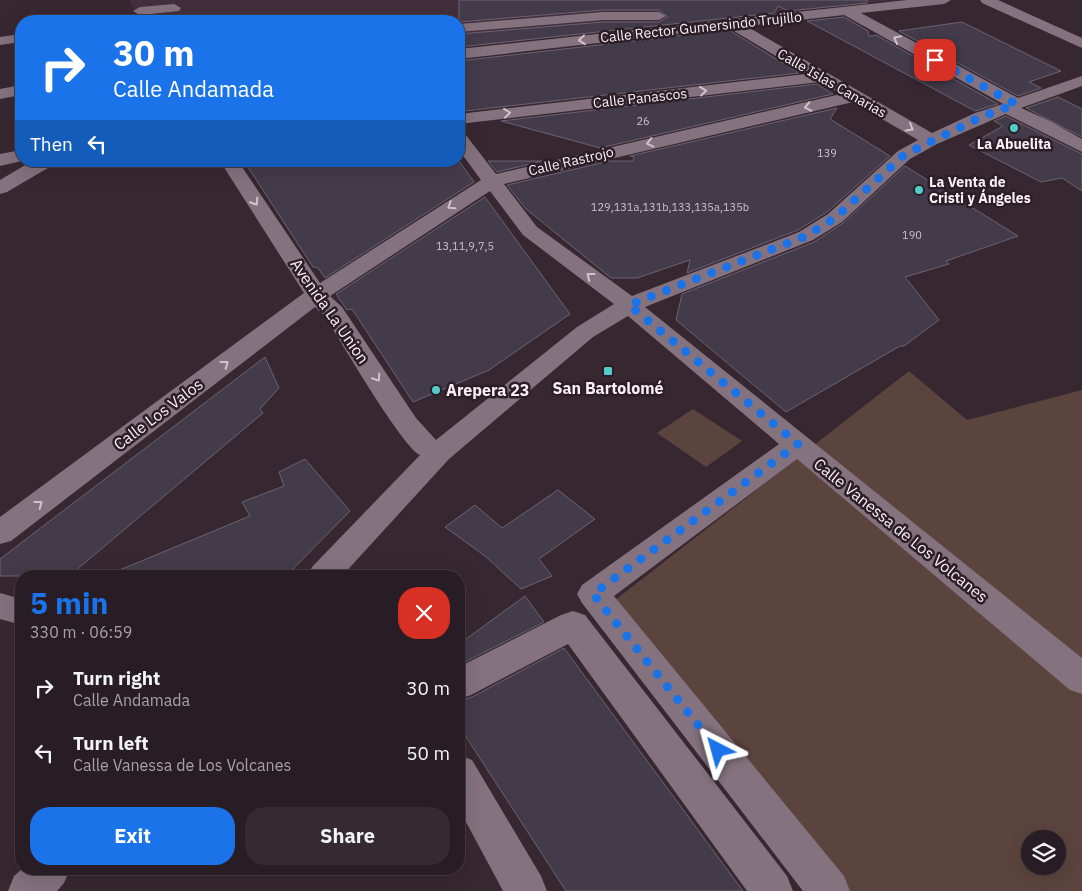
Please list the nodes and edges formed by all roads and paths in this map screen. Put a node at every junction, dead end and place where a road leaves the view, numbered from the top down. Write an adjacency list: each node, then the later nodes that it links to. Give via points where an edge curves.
1 (944, 0): 3 (street, Calle Rector Gumersindo Trujillo)
2 (987, 0): 11 (street)
3 (846, 5): 7 (street, Calle Rector Gumersindo Trujillo); 18 (street, one-way to 3)
4 (174, 8): 5 (street)
5 (141, 13)
6 (677, 14): 8 (street, via 648,18 603,16)
7 (728, 17): 12 (street, Calle Rector Gumersindo Trujillo, one-way to 12); 13 (street, Calle Islas Canarias)
8 (465, 28)
9 (15, 39): 10 (street)
10 (0, 41)
11 (1082, 44)
12 (465, 53)
13 (822, 77): 17 (street, Calle Islas Canarias); 19 (street, Calle Panascos, one-way to 13)
14 (1082, 80): 18 (street)
15 (15, 91): 16 (street)
16 (0, 94)
17 (856, 96): 20 (street, Calle Islas Canarias, one-way to 20); 27 (street, Calle Rastrojo, one-way to 27)
18 (1011, 106): 20 (street); 22 (street)
19 (465, 118)
20 (931, 140): 30 (street, via 904,155 835,218 806,236)
21 (465, 146): 27 (street, Calle Vanessa de Los Volcanes)
22 (1082, 147)
23 (15, 157): 24 (street)
24 (0, 161): 28 (street, via 9,172)
25 (36, 167): 28 (street)
26 (233, 167): 29 (street, Avenida La Union, one-way to 29)
27 (493, 181): 29 (street, Calle Rastrojo, one-way to 29); 30 (street, Calle Vanessa de Los Volcanes, one-way to 27, via 530,231)
28 (0, 188)
29 (317, 296): 32 (street, Avenida La Union, one-way to 32, via 334,312 407,424 425,446); 33 (street, Calle Los Valos, one-way to 29)
30 (629, 305): 31 (street, Calle Vanessa de Los Volcanes); 32 (street, via 585,332)
31 (798, 444): 37 (street, Calle Vanessa de Los Volcanes); 44 (street, via 593,594)
32 (439, 452): 34 (street)
33 (0, 533)
34 (329, 570)
35 (0, 606): 36 (street)
36 (15, 610)
37 (1082, 679)
38 (465, 681): 43 (street, via 573,625)
39 (465, 784): 42 (street)
40 (44, 875): 41 (street)
41 (29, 891)
42 (526, 891)
43 (772, 891)
44 (829, 891)

